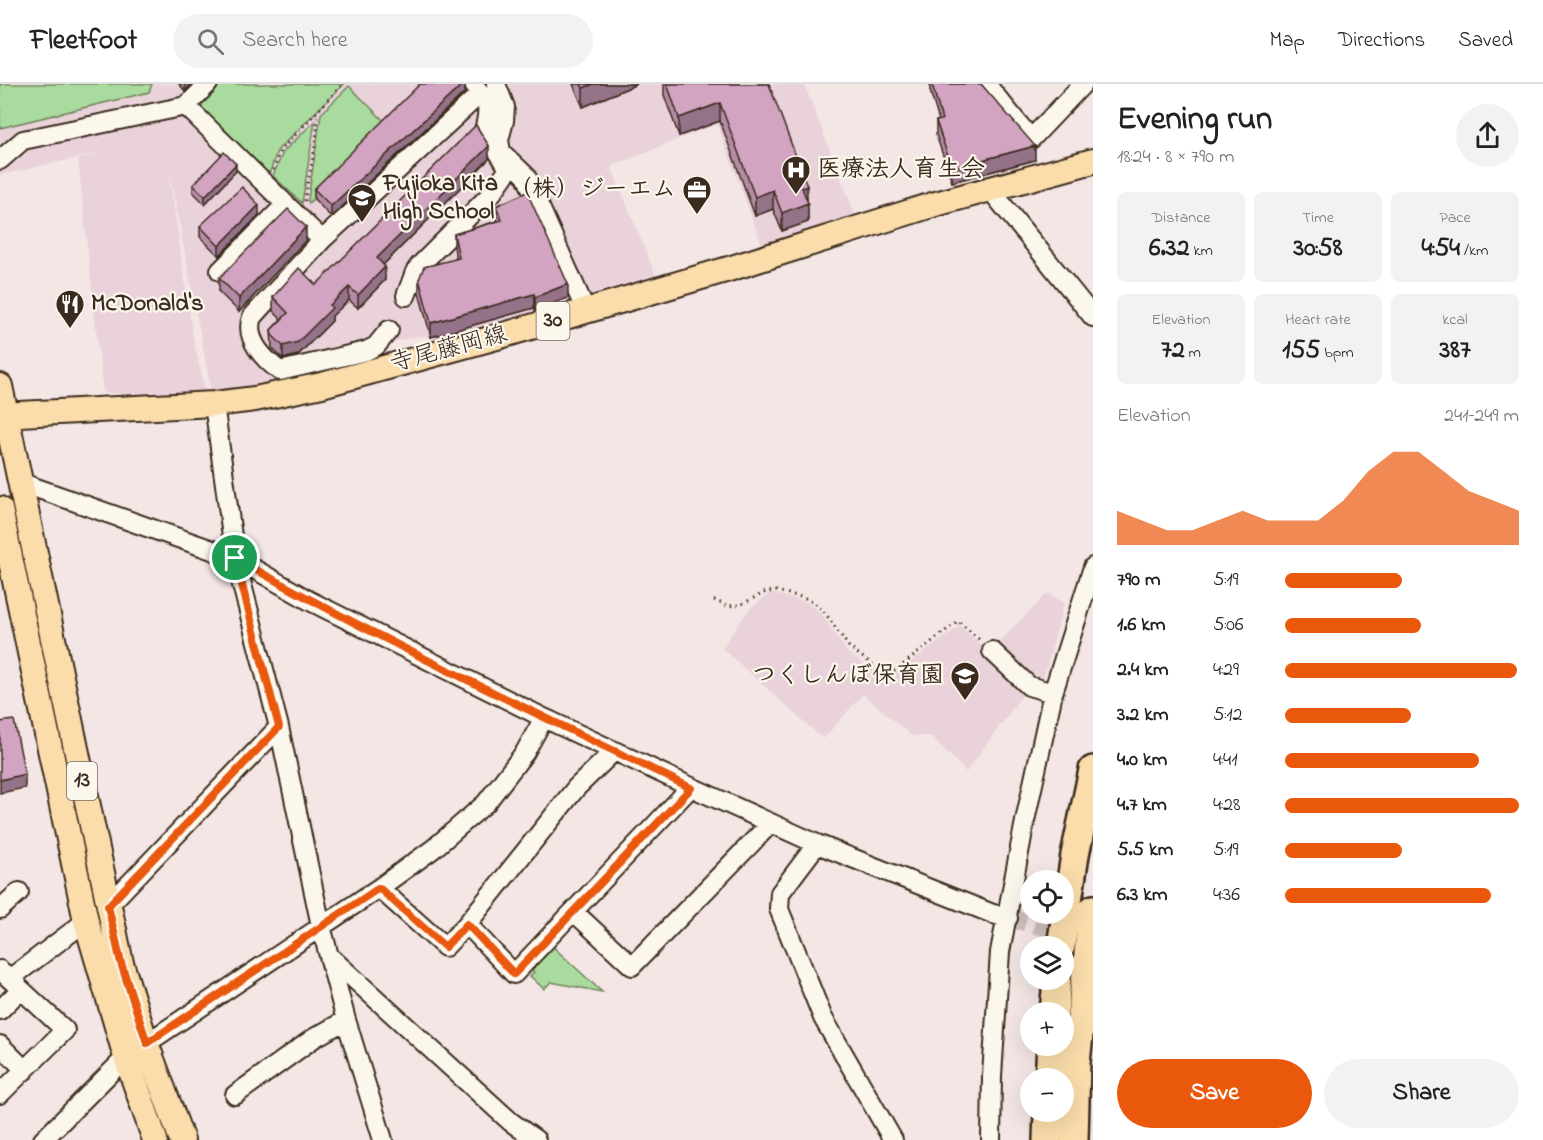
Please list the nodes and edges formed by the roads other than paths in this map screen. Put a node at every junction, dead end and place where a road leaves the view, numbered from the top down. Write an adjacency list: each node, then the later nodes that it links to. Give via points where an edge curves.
1 (208, 84): 5 (street)
2 (986, 84): 3 (street, via 1032,139)
3 (1083, 84)
4 (483, 87): 10 (street); 12 (street, via 489,112 484,130 509,169 492,193 420,265); 13 (street, via 505,107 499,140 501,152 526,176)
5 (186, 106): 6 (street, via 23,141); 9 (street)
6 (0, 160)
7 (1093, 161): 8 (main road, 寺尾藤岡線 / 30)
8 (989, 188): 13 (main road, 寺尾藤岡線 / 30); 14 (street)
9 (285, 205): 10 (street); 11 (street)
10 (322, 240): 15 (street, via 252,317 251,338 256,346 280,371 366,351)
11 (220, 271)
12 (406, 296)
13 (586, 311): 17 (main road, 寺尾藤岡線 / 30, via 322,385)
14 (1093, 317)
15 (389, 330)
16 (0, 386): 18 (main road, 13)
17 (214, 405): 18 (main road, 寺尾藤岡線 / 30); 21 (street)
18 (4, 415): 19 (main road, 13)
19 (22, 483): 21 (street); 34 (main road, 13)
20 (0, 509): 39 (main road, 13)
21 (235, 558): 25 (street, via 310,601); 26 (street)
22 (1093, 567): 24 (street)
23 (992, 651): 24 (street, via 1029,686)
24 (1053, 693): 38 (street)
25 (544, 718): 27 (street); 32 (street, via 525,752 486,803 433,849)
26 (279, 727): 34 (street); 41 (street)
27 (614, 751): 29 (street); 40 (street, via 576,788)
28 (1093, 770): 42 (highway)
29 (691, 788): 30 (street); 37 (street)
30 (771, 824): 31 (street); 37 (street, via 632,966)
31 (817, 844): 38 (street); 60 (street, via 780,893 779,909 823,1018)
32 (379, 888): 40 (street, via 445,947); 41 (street)
33 (19, 892): 35 (street)
34 (108, 906): 48 (main road, 13, via 121,963)
35 (0, 909)
36 (1093, 909): 63 (highway, via 1077,1052)
37 (574, 912): 40 (street, via 514,974)
38 (1008, 918): 61 (street, via 1000,952)
39 (86, 921): 45 (street, via 16,974); 50 (main road, 13)
40 (467, 924)
41 (321, 926): 43 (street); 48 (street)
42 (1063, 936)
43 (329, 956): 47 (street); 59 (street, via 511,1122)
44 (0, 970): 45 (street)
45 (16, 983): 46 (street, via 17,993); 51 (street, via 65,1030)
46 (0, 1010)
47 (346, 1020): 53 (street, via 314,1038); 58 (street)
48 (147, 1043): 50 (street); 57 (main road, 13)
49 (0, 1046): 51 (street)
50 (126, 1057): 55 (street); 56 (main road, 13)
51 (25, 1070): 52 (street)
52 (0, 1094)
53 (235, 1095)
54 (1048, 1122): 62 (highway)
55 (43, 1140)
56 (155, 1140)
57 (182, 1140)
58 (383, 1140)
59 (536, 1140)
60 (893, 1140)
61 (991, 1140)
62 (1047, 1140)
63 (1074, 1140)

